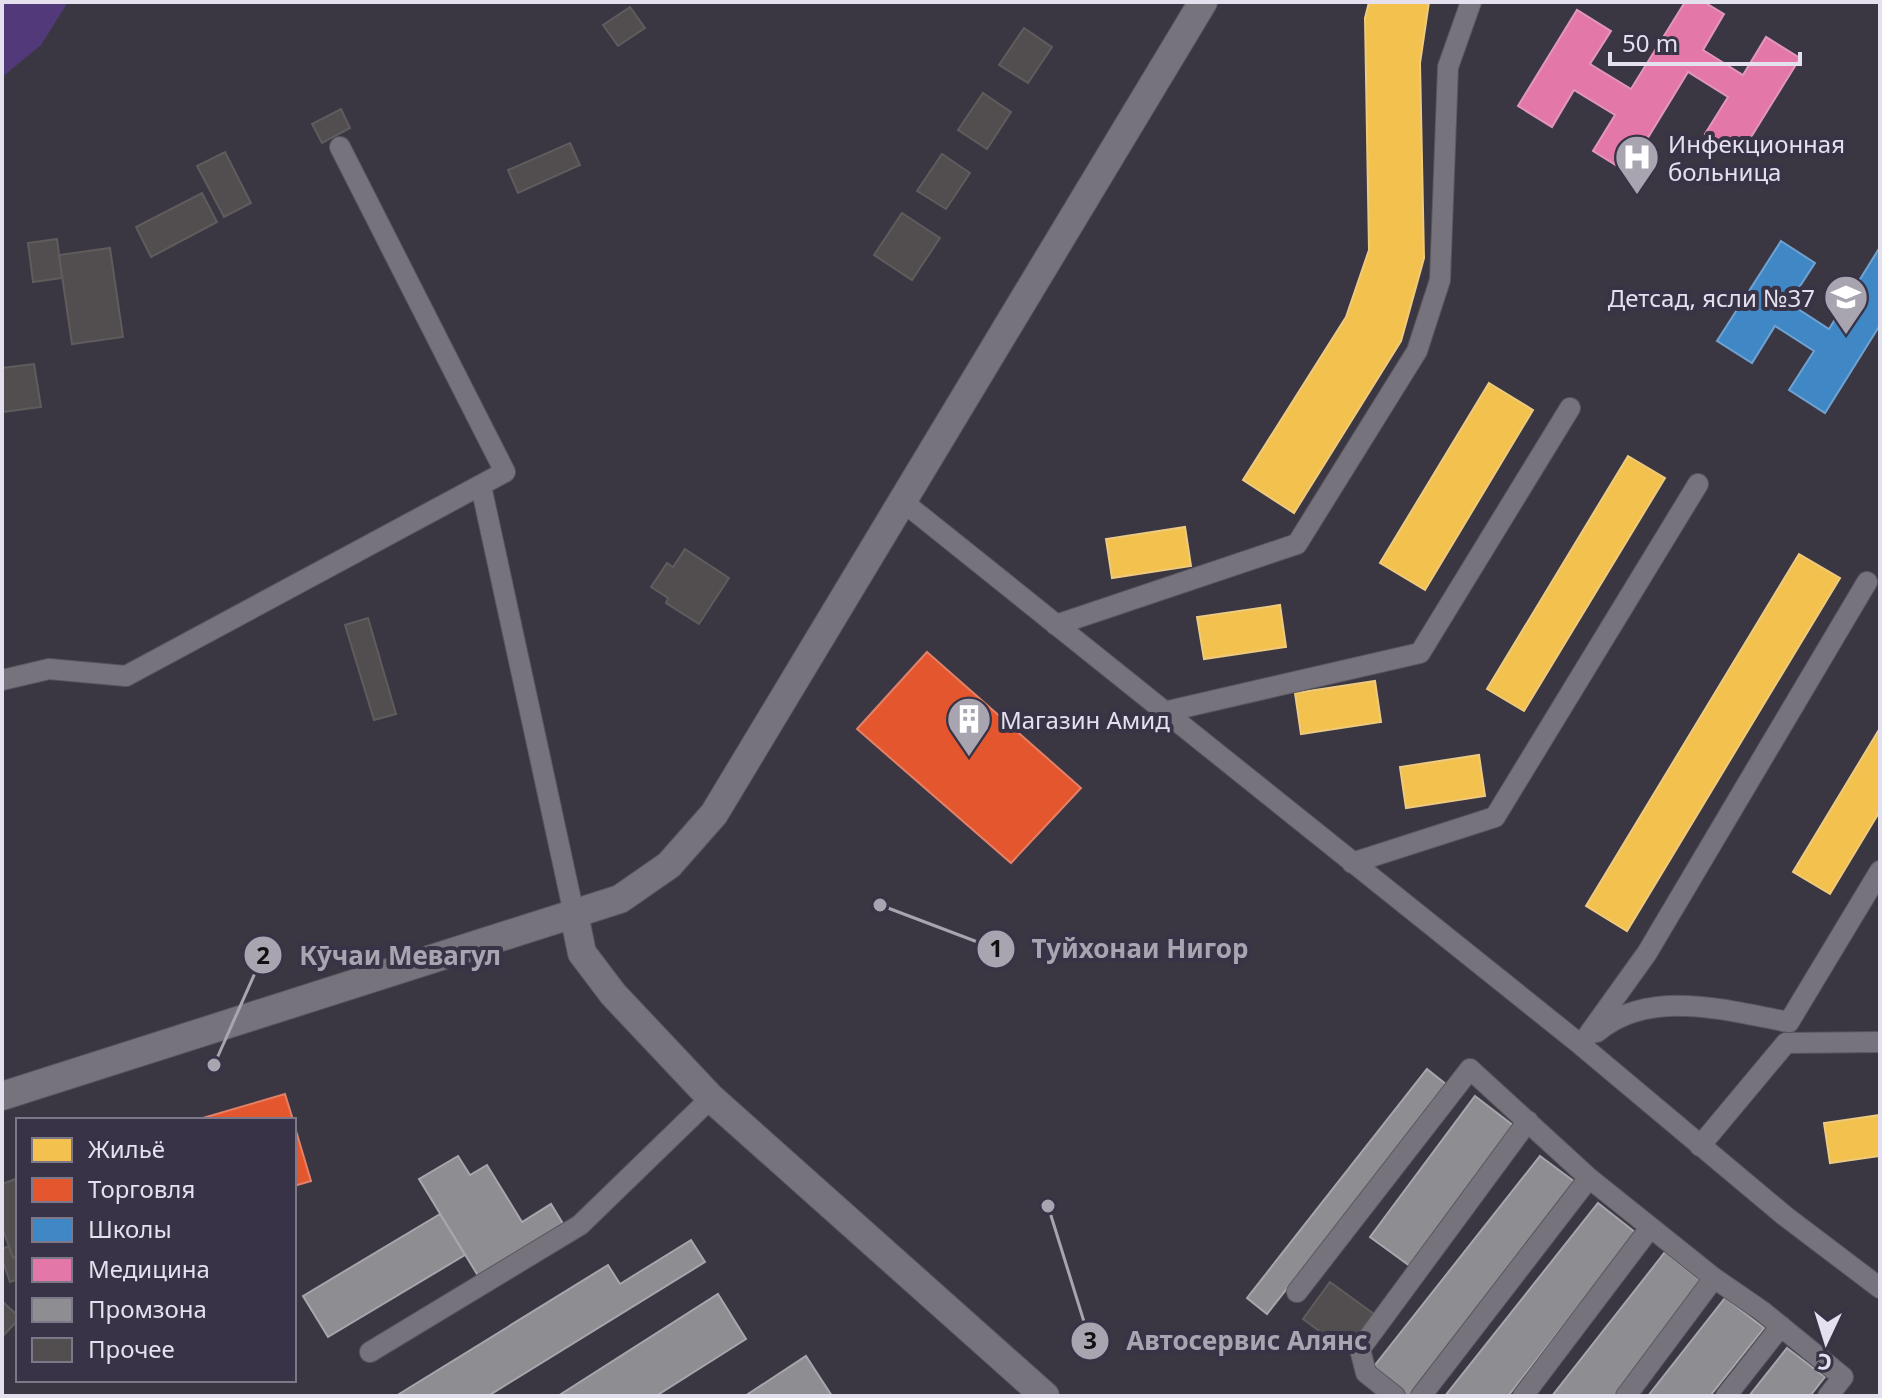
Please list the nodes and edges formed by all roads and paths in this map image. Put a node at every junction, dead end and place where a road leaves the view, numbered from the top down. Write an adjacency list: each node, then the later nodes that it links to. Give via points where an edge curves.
1 (1203, 2): 7 (main road)
2 (1471, 2): 9 (street, via 1448,67 1440,280 1417,351 1297,544)
3 (340, 147): 6 (street, via 505,472)
4 (1570, 408): 11 (street, via 1420,653)
5 (1698, 484): 12 (street, via 1495,817)
6 (481, 486): 10 (street, via 126,676 49,669); 14 (street)
7 (902, 501): 9 (street); 14 (main road, via 714,814 669,865 620,899)
8 (1867, 582): 16 (street, via 1647,953)
9 (1056, 625): 11 (street)
10 (2, 680)
11 (1164, 712): 12 (street)
12 (1352, 863): 16 (street)
13 (1880, 871): 16 (street, via 1789,1022 1665,1005 1624,1014)
14 (574, 914): 17 (main road); 18 (main road, via 582,953 613,994)
15 (1880, 1042): 20 (street, via 1786,1043)
16 (1581, 1045): 20 (street)
17 (2, 1096)
18 (711, 1098): 27 (street, via 580,1225); 28 (main road)
19 (1528, 1121): 21 (street); 25 (street, via 1470,1069); 29 (street, via 1360,1349 1366,1373)
20 (1700, 1146): 24 (street)
21 (1589, 1178): 22 (street); 30 (street)
22 (1650, 1228): 23 (street); 31 (street)
23 (1714, 1278): 26 (street); 32 (street)
24 (1880, 1288)
25 (1297, 1292)
26 (1781, 1326): 33 (street); 34 (street, via 1843,1377)
27 (370, 1352)
28 (1045, 1396)
29 (1395, 1396)
30 (1421, 1396)
31 (1523, 1396)
32 (1626, 1396)
33 (1726, 1396)
34 (1828, 1396)

